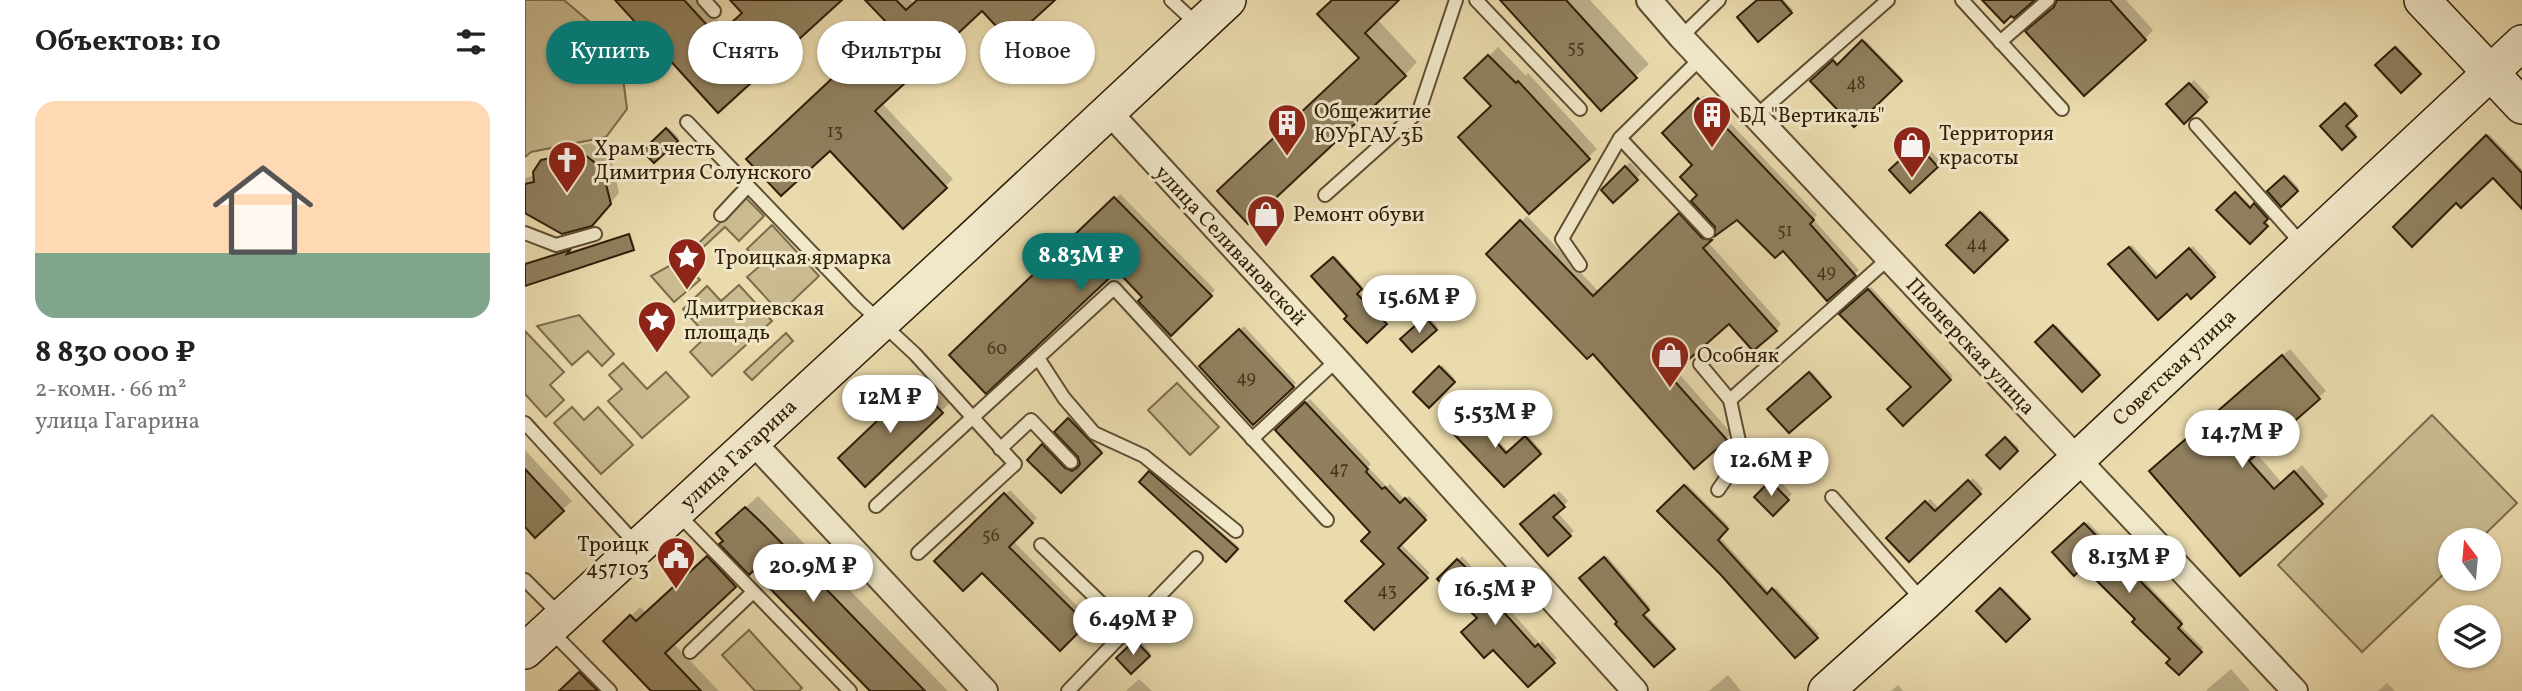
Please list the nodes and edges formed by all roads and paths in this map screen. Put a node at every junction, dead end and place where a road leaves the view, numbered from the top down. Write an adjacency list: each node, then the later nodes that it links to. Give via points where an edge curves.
1 (704, 0): 12 (lane)
2 (1171, 0): 13 (lane)
3 (1228, 0): 13 (street, улица Гагарина)
4 (1456, 0): 28 (lane, via 1419,111)
5 (1476, 0): 20 (lane)
6 (1649, 0): 14 (street, Пионерская улица)
7 (1719, 0): 14 (lane)
8 (1888, 0): 23 (lane)
9 (1962, 0): 15 (lane)
10 (2048, 0): 15 (lane)
11 (2421, 0): 18 (street)
12 (714, 11)
13 (1199, 26): 22 (street, улица Гагарина)
14 (1681, 37): 17 (street, Пионерская улица)
15 (2000, 42): 21 (lane)
16 (2522, 43): 18 (street, Советская улица)
17 (1700, 58): 23 (street, Пионерская улица); 26 (lane)
18 (2490, 73): 19 (street); 33 (street, Советская улица)
19 (2522, 106)
20 (1580, 108)
21 (2061, 109)
22 (1108, 111): 36 (street, улица Гагарина); 38 (street, улица Селивановской)
23 (1756, 116): 34 (street, Пионерская улица)
24 (687, 122): 27 (lane)
25 (2196, 125): 33 (lane)
26 (1621, 138): 30 (lane); 35 (lane, via 1562,239)
27 (748, 186): 29 (lane); 36 (lane)
28 (1325, 194)
29 (721, 215)
30 (1708, 232)
31 (525, 233): 32 (lane, via 556,245)
32 (595, 234)
33 (2304, 246): 46 (street, Советская улица)
34 (1889, 258): 40 (lane); 46 (street, Пионерская улица)
35 (1580, 265)
36 (881, 322): 41 (lane); 44 (street, улица Гагарина)
37 (1038, 358): 41 (lane); 43 (lane, via 1114,288); 53 (lane, via 1094,433 1144,456)
38 (1337, 360): 43 (lane); 68 (street, улица Селивановской)
39 (1700, 364): 40 (lane)
40 (1730, 400): 48 (lane, via 1742,455)
41 (972, 418): 45 (lane); 50 (lane)
42 (525, 423): 55 (lane)
43 (1252, 439): 52 (lane)
44 (752, 441): 51 (street, улица Гагарина); 66 (street)
45 (1000, 449): 47 (lane, via 1031,420); 56 (lane, via 1015,464)
46 (2077, 459): 60 (street, Советская улица); 70 (street, Пионерская улица)
47 (1071, 462)
48 (1718, 491)
49 (1832, 497): 60 (lane)
50 (876, 506)
51 (676, 512): 55 (street, улица Гагарина); 59 (lane)
52 (1327, 520)
53 (1236, 531)
54 (1041, 545): 61 (lane)
55 (639, 547): 62 (street, улица Гагарина)
56 (918, 553)
57 (1196, 558): 61 (lane)
58 (525, 580): 62 (lane)
59 (753, 592): 63 (lane); 65 (lane)
60 (1924, 603): 69 (street, Советская улица)
61 (1128, 629): 67 (lane)
62 (545, 632): 64 (lane)
63 (690, 652)
64 (610, 691)
65 (850, 691)
66 (985, 691)
67 (1068, 691)
68 (1635, 691)
69 (1826, 691)
70 (2295, 691)

